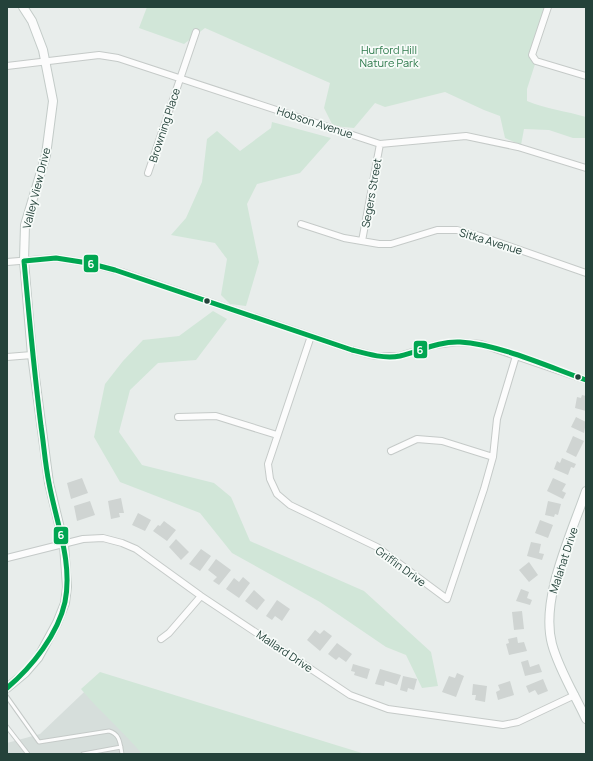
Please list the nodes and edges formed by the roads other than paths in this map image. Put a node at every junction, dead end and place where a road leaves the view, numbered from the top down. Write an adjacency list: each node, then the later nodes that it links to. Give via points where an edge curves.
1 (548, 7): 6 (street, via 532,55 536,61)
2 (25, 8): 4 (street, Valley View Drive)
3 (196, 32): 7 (street, Browning Place)
4 (46, 62): 5 (street, Hobson Avenue); 7 (street, Hobson Avenue, via 99,55 118,58); 13 (street, Valley View Drive, via 52,101 50,129 46,155 25,225)
5 (7, 66)
6 (586, 76)
7 (180, 78): 8 (street, Hobson Avenue); 10 (street, Browning Place)
8 (380, 144): 9 (street, Hobson Avenue, via 466,136 518,147); 12 (street, Segers Street)
9 (586, 168)
10 (148, 173)
11 (301, 224): 12 (street, Sitka Avenue)
12 (362, 241): 15 (street, Sitka Avenue, via 391,244 437,230 457,230)
13 (24, 261): 14 (street); 16 (street, via 56,258 115,270); 17 (street, Valley View Drive)
14 (7, 262)
15 (586, 272)
16 (311, 336): 18 (street, via 376,356 399,356 435,344 458,342 481,344); 22 (street, Griffin Drive)
17 (32, 355): 19 (street); 26 (street, Valley View Drive, via 48,483)
18 (516, 356): 20 (street); 24 (street, Griffin Drive, via 497,419)
19 (7, 357)
20 (586, 380)
21 (178, 417): 22 (street, via 216,416)
22 (277, 435): 24 (street, Griffin Drive, via 268,464 270,479 277,494 290,506 377,547 447,599)
23 (391, 451): 24 (street, via 417,439 442,441)
24 (493, 457)
25 (586, 491): 31 (street, Malahat Drive, via 553,587 549,618 552,644)
26 (64, 545): 27 (street, Mallard Drive); 28 (street, Mallard Drive, via 83,539 103,538 122,543 136,549); 30 (street, Valley View Drive, via 67,587 65,603 57,623 34,663)
27 (7, 558)
28 (201, 596): 29 (street); 31 (street, Mallard Drive, via 350,695 388,709 503,725 518,722)
29 (161, 639)
30 (7, 688)
31 (575, 695): 33 (street, Malahat Drive)
32 (7, 698): 35 (lane, via 38,742 109,731 115,733)
33 (586, 719)
34 (7, 727): 36 (lane)
35 (120, 747): 37 (lane); 38 (lane)
36 (28, 754)
37 (83, 754)
38 (122, 754)

